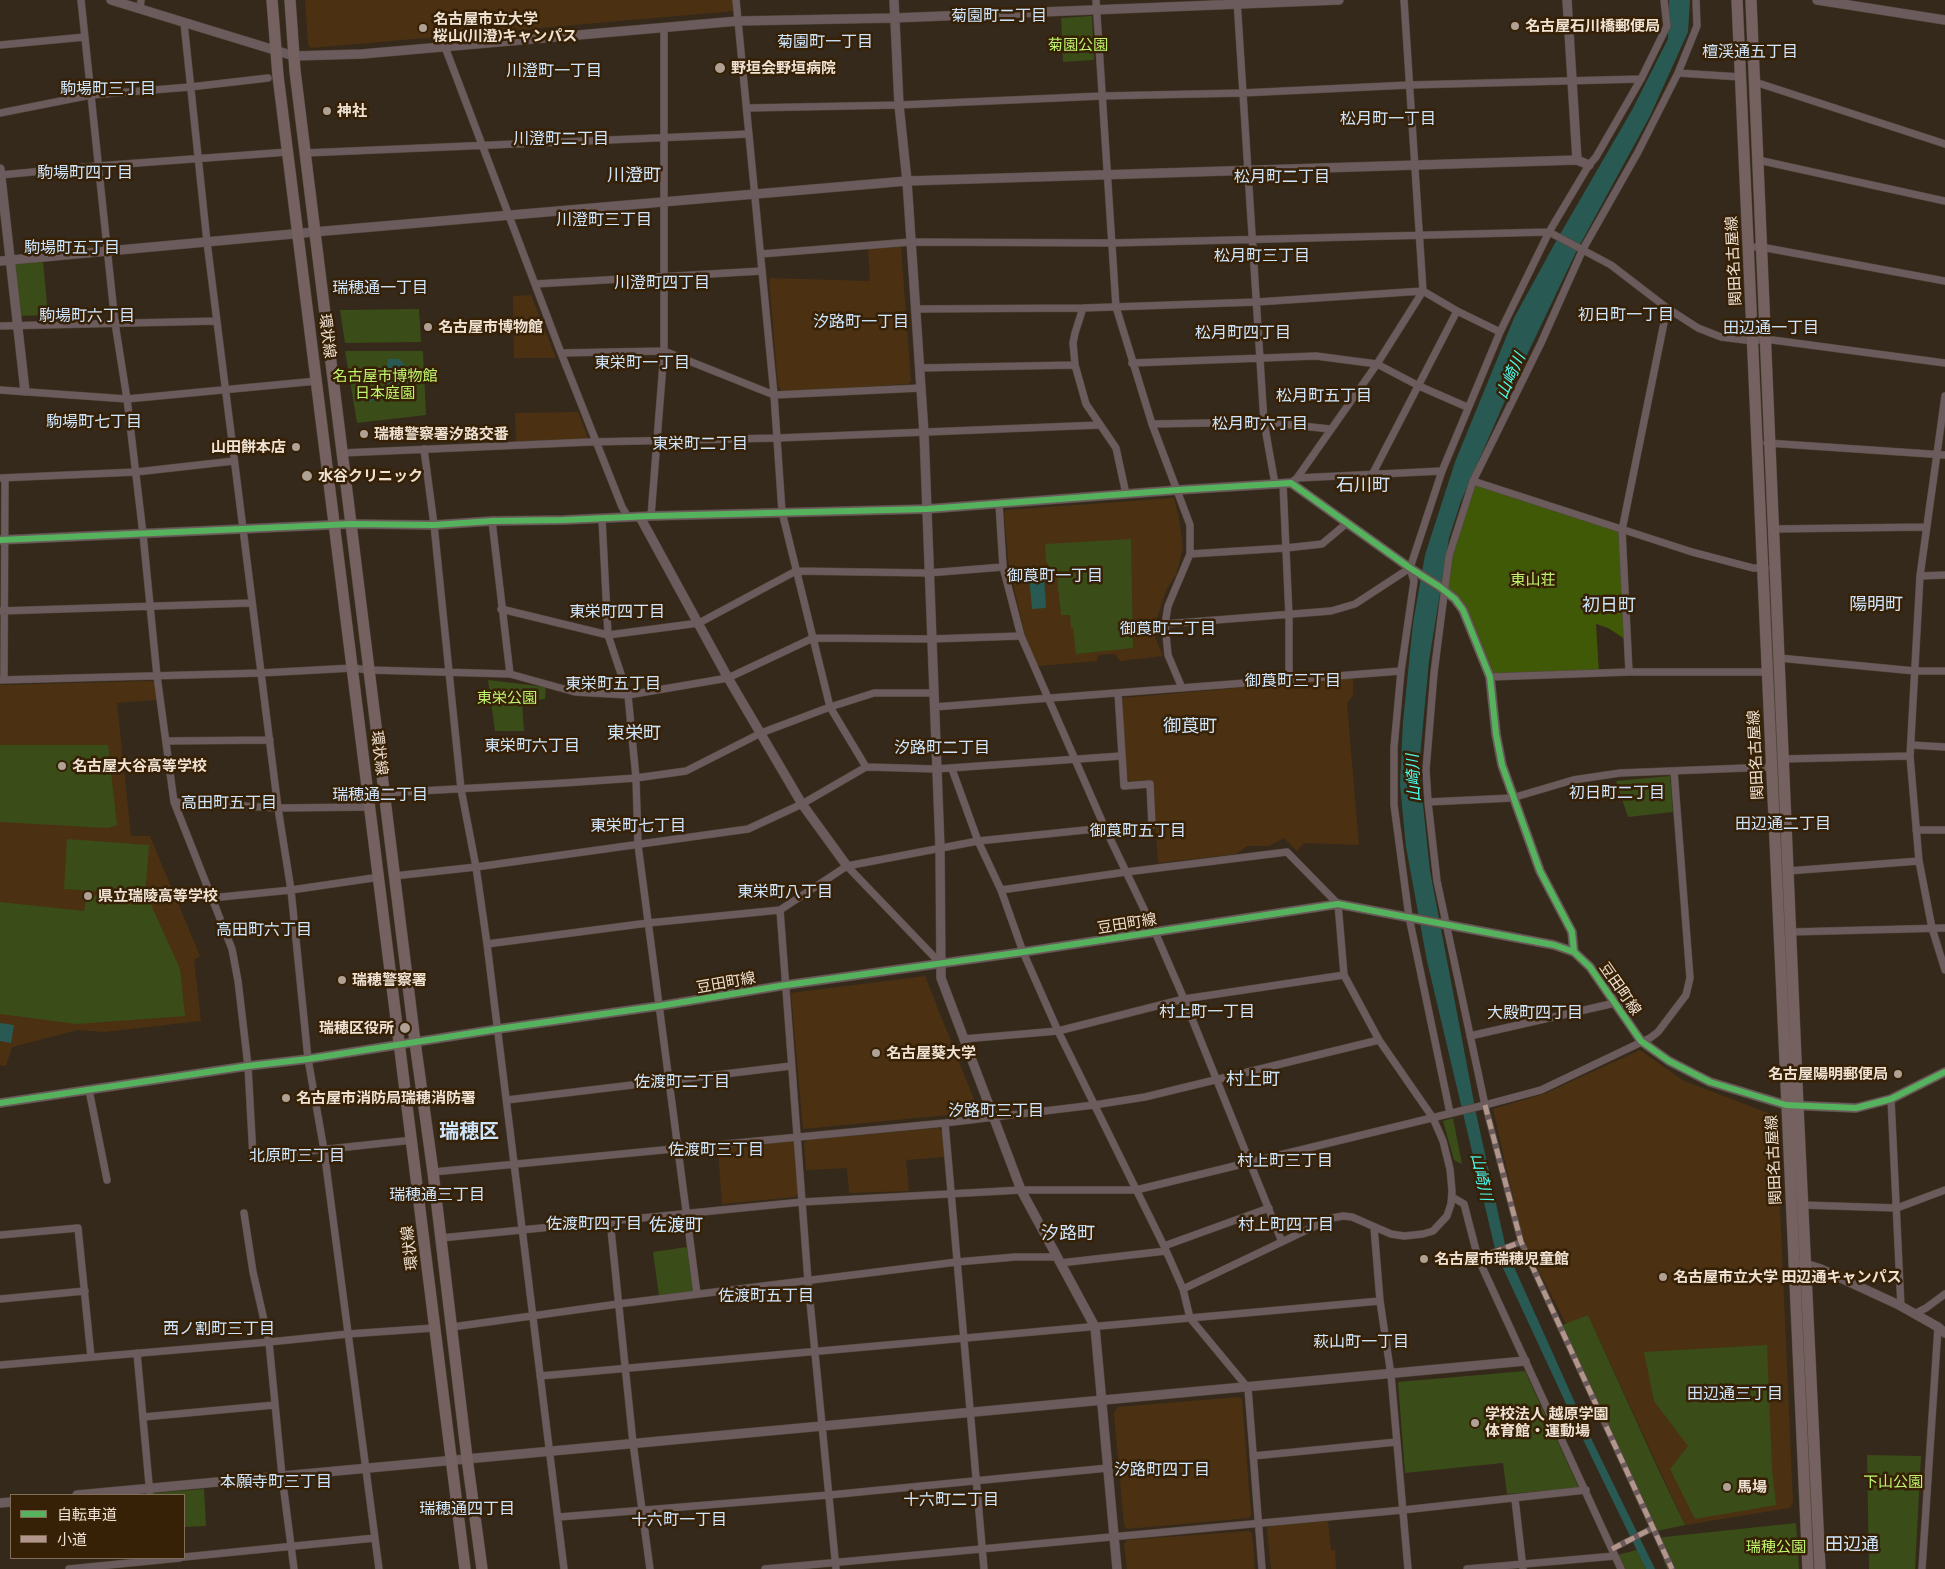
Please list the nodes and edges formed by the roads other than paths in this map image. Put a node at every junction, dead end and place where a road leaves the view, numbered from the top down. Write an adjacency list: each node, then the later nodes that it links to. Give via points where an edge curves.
1 (81, 0): 24 (street)
2 (111, 0): 16 (street)
3 (272, 0): 27 (main road, 環状線)
4 (290, 0): 28 (main road, 環状線)
5 (736, 0): 21 (street)
6 (894, 0): 19 (street)
7 (1339, 0): 15 (street)
8 (1404, 0): 35 (street)
9 (1567, 0): 33 (street)
10 (1664, 0): 32 (street, via 1667,26)
11 (1696, 0): 29 (street, via 1697,26)
12 (1737, 0): 30 (main road, 関田名古屋線)
13 (1751, 0): 34 (main road, 関田名古屋線)
14 (1817, 0): 18 (street)
15 (1237, 2): 17 (street); 37 (street)
16 (141, 4): 22 (street)
17 (1097, 4): 19 (street); 39 (street)
18 (1870, 4): 20 (street)
19 (894, 18): 21 (street); 40 (street)
20 (1945, 20)
21 (738, 21): 23 (street); 41 (street)
22 (184, 23): 27 (street); 36 (street)
23 (664, 28): 26 (street); 44 (street)
24 (84, 37): 25 (street); 38 (street)
25 (0, 45)
26 (445, 47): 28 (street); 46 (street)
27 (276, 51): 28 (street); 47 (main road, 環状線)
28 (294, 56): 48 (main road, 環状線)
29 (1678, 73): 30 (street); 73 (street, via 1638,152)
30 (1741, 77): 71 (main road, 関田名古屋線)
31 (268, 78): 36 (street)
32 (1641, 79): 33 (street); 53 (street)
33 (1572, 81): 35 (street); 50 (street)
34 (1754, 82): 45 (street); 51 (main road, 関田名古屋線)
35 (1409, 85): 37 (street); 52 (street)
36 (190, 87): 38 (street); 49 (street)
37 (1242, 93): 39 (street); 55 (street)
38 (90, 95): 42 (street); 54 (street)
39 (1102, 96): 40 (street); 57 (street)
40 (899, 105): 41 (street); 58 (street)
41 (747, 108): 43 (street)
42 (0, 113)
43 (749, 134): 44 (street); 59 (street)
44 (664, 137): 46 (street); 61 (street)
45 (1945, 144)
46 (482, 145): 48 (street); 62 (street)
47 (288, 152): 49 (street); 64 (main road, 環状線)
48 (306, 153): 63 (main road, 環状線)
49 (198, 159): 54 (street); 68 (street)
50 (1577, 160): 52 (street); 53 (street)
51 (1758, 160): 60 (street); 72 (main road, 関田名古屋線)
52 (1414, 165): 55 (street); 66 (street)
53 (1589, 165): 65 (street)
54 (98, 166): 56 (street); 74 (street)
55 (1247, 171): 57 (street); 67 (street)
56 (0, 173): 76 (street)
57 (1107, 174): 58 (street); 70 (street)
58 (907, 181): 59 (street); 69 (street)
59 (755, 194): 61 (street); 75 (street)
60 (1945, 201)
61 (664, 203): 62 (street); 79 (street)
62 (510, 215): 63 (street); 81 (street)
63 (315, 231): 64 (street); 125 (main road, 環状線)
64 (298, 233): 68 (street); 104 (main road, 環状線)
65 (1553, 234): 66 (street); 73 (street); 93 (street)
66 (1420, 235): 67 (street); 82 (street)
67 (1252, 241): 70 (street); 83 (street)
68 (207, 242): 74 (street); 89 (street)
69 (911, 242): 70 (street); 75 (street); 87 (street)
70 (1112, 243): 84 (street)
71 (1748, 247): 72 (street); 95 (main road, 関田名古屋線)
72 (1762, 247): 80 (street); 94 (main road, 関田名古屋線)
73 (1582, 249): 86 (street, via 1611,265); 132 (street, via 1541,343)
74 (108, 250): 76 (street); 90 (street)
75 (761, 254): 78 (street)
76 (10, 260): 77 (street); 91 (street)
77 (0, 261)
78 (762, 271): 79 (street); 110 (street)
79 (664, 276): 81 (street); 96 (street)
80 (1945, 281)
81 (535, 284): 97 (street)
82 (1422, 291): 83 (street); 88 (street); 101 (street)
83 (1256, 302): 84 (street); 98 (street)
84 (1116, 306): 85 (street); 99 (street)
85 (1083, 308): 87 (street); 102 (street, via 1073,343)
86 (1667, 308): 95 (street, via 1698,328 1721,337); 151 (street)
87 (916, 309): 103 (street)
88 (1457, 311): 93 (street); 105 (street)
89 (218, 320): 90 (street); 108 (street)
90 (115, 323): 91 (street); 112 (street)
91 (17, 325): 92 (street); 109 (street)
92 (0, 326)
93 (1500, 332): 113 (street)
94 (1765, 340): 95 (street); 100 (street); 123 (main road, 関田名古屋線)
95 (1752, 341): 122 (main road, 関田名古屋線)
96 (664, 351): 97 (street); 110 (street); 120 (street)
97 (561, 354): 121 (street)
98 (1260, 359): 99 (street); 101 (street, via 1316,356); 114 (street)
99 (1132, 363): 115 (street)
100 (1945, 363)
101 (1377, 364): 105 (street); 117 (street)
102 (1076, 365): 103 (street); 116 (street, via 1086,404)
103 (920, 368): 106 (street)
104 (317, 381): 108 (street); 145 (main road, 環状線)
105 (1420, 386): 113 (street); 130 (street)
106 (921, 388): 110 (street); 118 (street)
107 (0, 390): 109 (street)
108 (226, 390): 112 (street); 127 (street)
109 (25, 391): 112 (street)
110 (774, 395): 119 (street)
111 (1945, 396): 126 (street)
112 (128, 399): 129 (street)
113 (1468, 407): 128 (street)
114 (1264, 422): 115 (street); 117 (street); 133 (street)
115 (1152, 424): 134 (street)
116 (1100, 425): 118 (street); 135 (street, via 1116,448)
117 (1330, 429): 133 (street)
118 (924, 433): 119 (street); 137 (street)
119 (778, 438): 120 (street); 138 (street)
120 (657, 441): 121 (street); 139 (street)
121 (595, 442): 124 (street); 140 (street)
122 (1757, 442): 123 (street); 159 (main road, 関田名古屋線)
123 (1770, 443): 126 (street); 149 (main road, 関田名古屋線)
124 (424, 449): 125 (street); 147 (street)
125 (342, 453): 146 (main road, 環状線)
126 (1941, 455): 148 (street)
127 (234, 461): 129 (street); 150 (street)
128 (1442, 471): 130 (street); 158 (street)
129 (136, 472): 131 (street); 152 (street)
130 (1373, 473): 133 (street)
131 (3, 478): 153 (street)
132 (1473, 481): 151 (street); 164 (street)
133 (1286, 482): 134 (street); 144 (street); 154 (street)
134 (1178, 490): 135 (street); 155 (street, via 1190,525)
135 (1126, 494): 136 (street)
136 (999, 504): 137 (street); 156 (street)
137 (927, 509): 138 (street); 161 (street)
138 (782, 512): 139 (street); 160 (street)
139 (651, 516): 141 (street)
140 (628, 517): 141 (street); 142 (street)
141 (640, 517): 170 (street)
142 (602, 519): 143 (street); 172 (street)
143 (492, 521): 147 (street); 167 (street)
144 (1347, 523): 154 (street, via 1322,544); 158 (street)
145 (335, 524): 146 (street); 150 (street); 177 (main road, 環状線)
146 (351, 524): 147 (street); 178 (main road, 環状線)
147 (434, 525): 185 (street)
148 (1926, 527): 149 (street); 163 (street)
149 (1774, 529): 157 (main road, 関田名古屋線)
150 (243, 530): 152 (street); 165 (street)
151 (1622, 530): 159 (street); 180 (street)
152 (143, 534): 153 (street); 166 (street)
153 (2, 540): 168 (street)
154 (1286, 548): 155 (street); 169 (street)
155 (1190, 554): 171 (street, via 1168,606)
156 (1002, 567): 161 (street); 173 (street)
157 (1775, 567): 159 (street); 176 (main road, 関田名古屋線)
158 (1410, 568): 164 (street); 169 (street, via 1355,604 1331,612); 179 (street, via 1414,582)
159 (1762, 568): 181 (main road, 関田名古屋線)
160 (796, 571): 161 (street); 170 (street); 174 (street)
161 (928, 573): 175 (street)
162 (1945, 575): 163 (street)
163 (1920, 576): 182 (street)
164 (1442, 588): 188 (street, via 1456,599 1463,610); 218 (street, via 1426,770)
165 (252, 603): 166 (street); 184 (street)
166 (149, 607): 168 (street); 187 (street)
167 (501, 609): 172 (street); 186 (street)
168 (2, 611): 190 (street)
169 (1289, 616): 171 (street); 191 (street)
170 (699, 623): 172 (street); 189 (street)
171 (1165, 624): 192 (street, via 1168,655)
172 (608, 635): 195 (street)
173 (1021, 636): 175 (street); 196 (street)
174 (813, 638): 175 (street); 189 (street); 197 (street)
175 (931, 639): 193 (street)
176 (1779, 658): 182 (street); 207 (main road, 関田名古屋線)
177 (353, 668): 178 (street); 184 (street); 220 (main road, 環状線)
178 (369, 670): 185 (street); 215 (main road, 環状線)
179 (1401, 670): 191 (street); 240 (street, via 1394,747 1394,806)
180 (1629, 672): 181 (street); 188 (street)
181 (1767, 672): 209 (main road, 関田名古屋線)
182 (1914, 672): 183 (street); 202 (street)
183 (1945, 672)
184 (261, 673): 187 (street); 200 (street)
185 (449, 673): 186 (street); 214 (street)
186 (510, 674): 195 (street, via 575,692)
187 (156, 676): 190 (street); 201 (street)
188 (1490, 677): 216 (street, via 1496,734)
189 (728, 678): 195 (street); 199 (street)
190 (2, 680)
191 (1289, 680): 192 (street)
192 (1182, 688): 194 (street)
193 (933, 693): 197 (street, via 874,693); 198 (street)
194 (1118, 693): 196 (street); 204 (street)
195 (628, 695): 213 (street)
196 (1048, 698): 198 (street); 206 (street)
197 (830, 707): 199 (street); 208 (street)
198 (934, 707): 210 (street)
199 (761, 733): 213 (street, via 686,771); 219 (street)
200 (270, 740): 201 (street); 221 (street)
201 (167, 741): 217 (street)
202 (1911, 744): 203 (street); 205 (street)
203 (1945, 747)
204 (1121, 756): 206 (street); 222 (street, via 1124,786 1150,784 1152,825)
205 (1910, 756): 207 (street); 223 (street)
206 (1075, 760): 211 (street); 222 (street)
207 (1783, 760): 231 (main road, 関田名古屋線)
208 (866, 767): 210 (street); 219 (street)
209 (1771, 767): 212 (street); 277 (main road, 関田名古屋線)
210 (936, 769): 211 (street); 227 (street)
211 (952, 769): 225 (street)
212 (1674, 771): 216 (street, via 1620,773 1583,779); 262 (street, via 1690,978 1686,995 1658,1032)
213 (636, 778): 214 (street); 226 (street)
214 (461, 790): 215 (street); 230 (street)
215 (384, 793): 233 (main road, 環状線)
216 (1512, 798): 218 (street); 249 (street, via 1540,871 1572,932)
217 (174, 802): 221 (street); 237 (street)
218 (1428, 802): 241 (street)
219 (802, 804): 226 (street, via 748,829); 229 (street)
220 (371, 807): 221 (street); 234 (main road, 環状線)
221 (278, 808): 235 (street)
222 (1105, 828): 225 (street); 232 (street)
223 (1916, 830): 224 (street); 228 (street)
224 (1945, 830)
225 (978, 841): 227 (street); 236 (street)
226 (638, 845): 230 (street); 242 (street)
227 (940, 848): 229 (street); 250 (street)
228 (1919, 861): 231 (street); 243 (street)
229 (847, 866): 239 (street); 250 (street)
230 (476, 867): 233 (street); 247 (street)
231 (1788, 871): 246 (main road, 関田名古屋線)
232 (1126, 872): 236 (street); 238 (street, via 1286,852); 245 (street)
233 (394, 876): 263 (main road, 環状線)
234 (380, 877): 235 (street); 264 (main road, 環状線)
235 (291, 890): 237 (street); 265 (street)
236 (1001, 890): 248 (street)
237 (211, 898): 266 (street, via 232,949)
238 (1338, 904): 240 (street, 豆田町線); 245 (street, 豆田町線); 252 (street)
239 (780, 910): 242 (street); 253 (street)
240 (1411, 917): 241 (street, 豆田町線); 278 (street)
241 (1444, 923): 249 (street, 豆田町線); 259 (street)
242 (648, 924): 247 (street); 256 (street)
243 (1932, 928): 244 (street); 246 (street); 251 (street)
244 (1945, 928)
245 (1155, 932): 248 (street, 豆田町線); 254 (street)
246 (1790, 932): 277 (main road, 関田名古屋線)
247 (487, 944): 257 (street)
248 (1023, 952): 250 (street, 豆田町線); 258 (street)
249 (1574, 952): 255 (street, 豆田町線, via 1590,966)
250 (940, 963): 253 (street, 豆田町線); 260 (street, via 941,978)
251 (1945, 970)
252 (1344, 975): 254 (street); 261 (street)
253 (786, 985): 256 (street, 豆田町線); 267 (street)
254 (1184, 998): 258 (street); 269 (street)
255 (1615, 1003): 259 (street); 262 (street, 豆田町線)
256 (659, 1006): 257 (street, 豆田町線); 270 (street)
257 (498, 1028): 263 (street, 豆田町線); 273 (street)
258 (1058, 1031): 260 (street); 275 (street)
259 (1470, 1036): 276 (street)
260 (963, 1039): 279 (street)
261 (1379, 1040): 269 (street); 280 (street)
262 (1641, 1041): 276 (street, via 1541,1090); 277 (street, 豆田町線, via 1669,1061 1710,1082)
263 (415, 1042): 264 (street, 豆田町線); 288 (main road, 環状線)
264 (401, 1044): 265 (street, 豆田町線); 283 (main road, 環状線)
265 (308, 1059): 266 (street, 豆田町線); 285 (street)
266 (248, 1066): 271 (street, 豆田町線); 285 (street, via 253,1157)
267 (791, 1066): 270 (street); 282 (street)
268 (1945, 1072): 272 (street, 豆田町線)
269 (1217, 1079): 275 (street, via 1145,1097); 286 (street)
270 (670, 1080): 273 (street); 284 (street)
271 (89, 1090): 274 (street, 豆田町線); 289 (street)
272 (1891, 1099): 277 (street, 豆田町線, via 1856,1108); 298 (street)
273 (507, 1100): 287 (street)
274 (0, 1103)
275 (1094, 1105): 279 (street); 291 (street)
276 (1484, 1105): 278 (street); 307 (street)
277 (1792, 1106): 296 (main road, 関田名古屋線); 312 (main road, 関田名古屋線)
278 (1452, 1113): 280 (street)
279 (992, 1118): 281 (street); 290 (street)
280 (1433, 1118): 286 (street); 294 (street, via 1450,1169)
281 (945, 1123): 282 (street); 293 (street)
282 (797, 1137): 284 (street); 295 (street)
283 (413, 1140): 285 (street); 326 (main road, 環状線)
284 (679, 1149): 287 (street); 300 (street)
285 (324, 1150): 329 (street)
286 (1249, 1161): 291 (street); 297 (street)
287 (514, 1165): 288 (street); 303 (street)
288 (433, 1172): 305 (main road, 環状線)
289 (107, 1180)
290 (1020, 1190): 291 (street); 293 (street); 310 (street)
291 (1136, 1190): 308 (street)
292 (1945, 1190): 298 (street)
293 (951, 1194): 295 (street); 311 (street)
294 (1452, 1197): 302 (street, via 1447,1216 1433,1231 1404,1236); 309 (street, via 1464,1204)
295 (802, 1202): 300 (street); 313 (street)
296 (1802, 1205): 298 (street); 312 (main road, 関田名古屋線)
297 (1269, 1208): 306 (street); 308 (street)
298 (1898, 1208): 321 (street)
299 (244, 1213): 331 (street)
300 (688, 1214): 301 (street); 316 (street)
301 (610, 1220): 303 (street); 320 (street)
302 (1374, 1227): 306 (street, via 1343,1216); 319 (street)
303 (522, 1231): 305 (street); 323 (street)
304 (0, 1235): 315 (street, via 78,1228)
305 (441, 1238): 327 (main road, 環状線)
306 (1282, 1242): 314 (street)
307 (1519, 1242): 309 (street); 365 (street)
308 (1165, 1249): 310 (street); 314 (street)
309 (1479, 1257): 335 (street)
310 (1058, 1260): 311 (street, via 1015,1257); 325 (street)
311 (958, 1262): 313 (street); 330 (street)
312 (1800, 1265): 321 (street, via 1821,1268); 391 (main road, 関田名古屋線); 392 (main road, 関田名古屋線)
313 (808, 1281): 316 (street); 332 (street)
314 (1183, 1289): 324 (street)
315 (84, 1291): 318 (street); 334 (street)
316 (697, 1294): 320 (street)
317 (1945, 1294): 322 (street)
318 (0, 1299)
319 (1380, 1301): 324 (street); 338 (street)
320 (618, 1304): 323 (street); 337 (street)
321 (1901, 1307): 322 (street)
322 (1914, 1314): 328 (street)
323 (532, 1315): 327 (street); 339 (street)
324 (1190, 1318): 325 (street); 340 (street)
325 (1095, 1327): 330 (street); 341 (street)
326 (434, 1328): 329 (street); 351 (main road, 環状線)
327 (452, 1328): 350 (main road, 環状線)
328 (1941, 1330): 393 (street)
329 (348, 1334): 331 (street); 353 (street)
330 (964, 1338): 332 (street); 343 (street)
331 (269, 1342): 333 (street); 342 (street)
332 (816, 1352): 337 (street); 345 (street)
333 (137, 1353): 334 (street); 344 (street)
334 (91, 1357): 336 (street)
335 (1525, 1361): 338 (street); 356 (street)
336 (0, 1365)
337 (625, 1368): 339 (street); 347 (street)
338 (1391, 1375): 340 (street); 346 (street)
339 (540, 1376): 348 (street)
340 (1248, 1388): 341 (street); 349 (street)
341 (1102, 1401): 343 (street); 352 (street)
342 (275, 1405): 344 (street); 354 (street)
343 (970, 1413): 345 (street); 355 (street)
344 (143, 1416): 357 (street)
345 (821, 1426): 347 (street); 359 (street)
346 (1397, 1442): 349 (street); 361 (street)
347 (633, 1443): 348 (street); 362 (street)
348 (549, 1451): 350 (street); 363 (street)
349 (1253, 1456): 364 (street)
350 (467, 1458): 351 (street); 380 (main road, 環状線)
351 (451, 1461): 353 (street); 379 (main road, 環状線)
352 (1108, 1468): 355 (street); 366 (street)
353 (367, 1469): 354 (street); 367 (street)
354 (282, 1476): 357 (street); 368 (street)
355 (976, 1481): 359 (street); 369 (street)
356 (1586, 1490): 360 (street); 370 (street)
357 (150, 1492): 358 (street)
358 (101, 1494)
359 (829, 1496): 362 (street); 373 (street)
360 (1515, 1499): 361 (street); 374 (street)
361 (1403, 1510): 364 (street); 387 (street)
362 (643, 1511): 363 (street); 382 (street)
363 (559, 1517): 381 (street)
364 (1259, 1523): 366 (street); 386 (street)
365 (1650, 1530): 370 (street); 390 (street)
366 (1114, 1536): 369 (street); 385 (street)
367 (375, 1538): 368 (street); 378 (street)
368 (291, 1546): 371 (street); 377 (street)
369 (982, 1548): 373 (street); 384 (street)
370 (1615, 1550): 374 (street); 389 (street)
371 (185, 1557)
372 (156, 1559): 375 (street); 376 (street)
373 (836, 1566): 383 (street)
374 (1522, 1566): 388 (street)
375 (69, 1569)
376 (157, 1569)
377 (294, 1569)
378 (379, 1569)
379 (465, 1569)
380 (482, 1569)
381 (564, 1569)
382 (650, 1569)
383 (764, 1569)
384 (984, 1569)
385 (1117, 1569)
386 (1262, 1569)
387 (1408, 1569)
388 (1467, 1569)
389 (1621, 1569)
390 (1672, 1569)
391 (1808, 1569)
392 (1820, 1569)
393 (1922, 1569)

